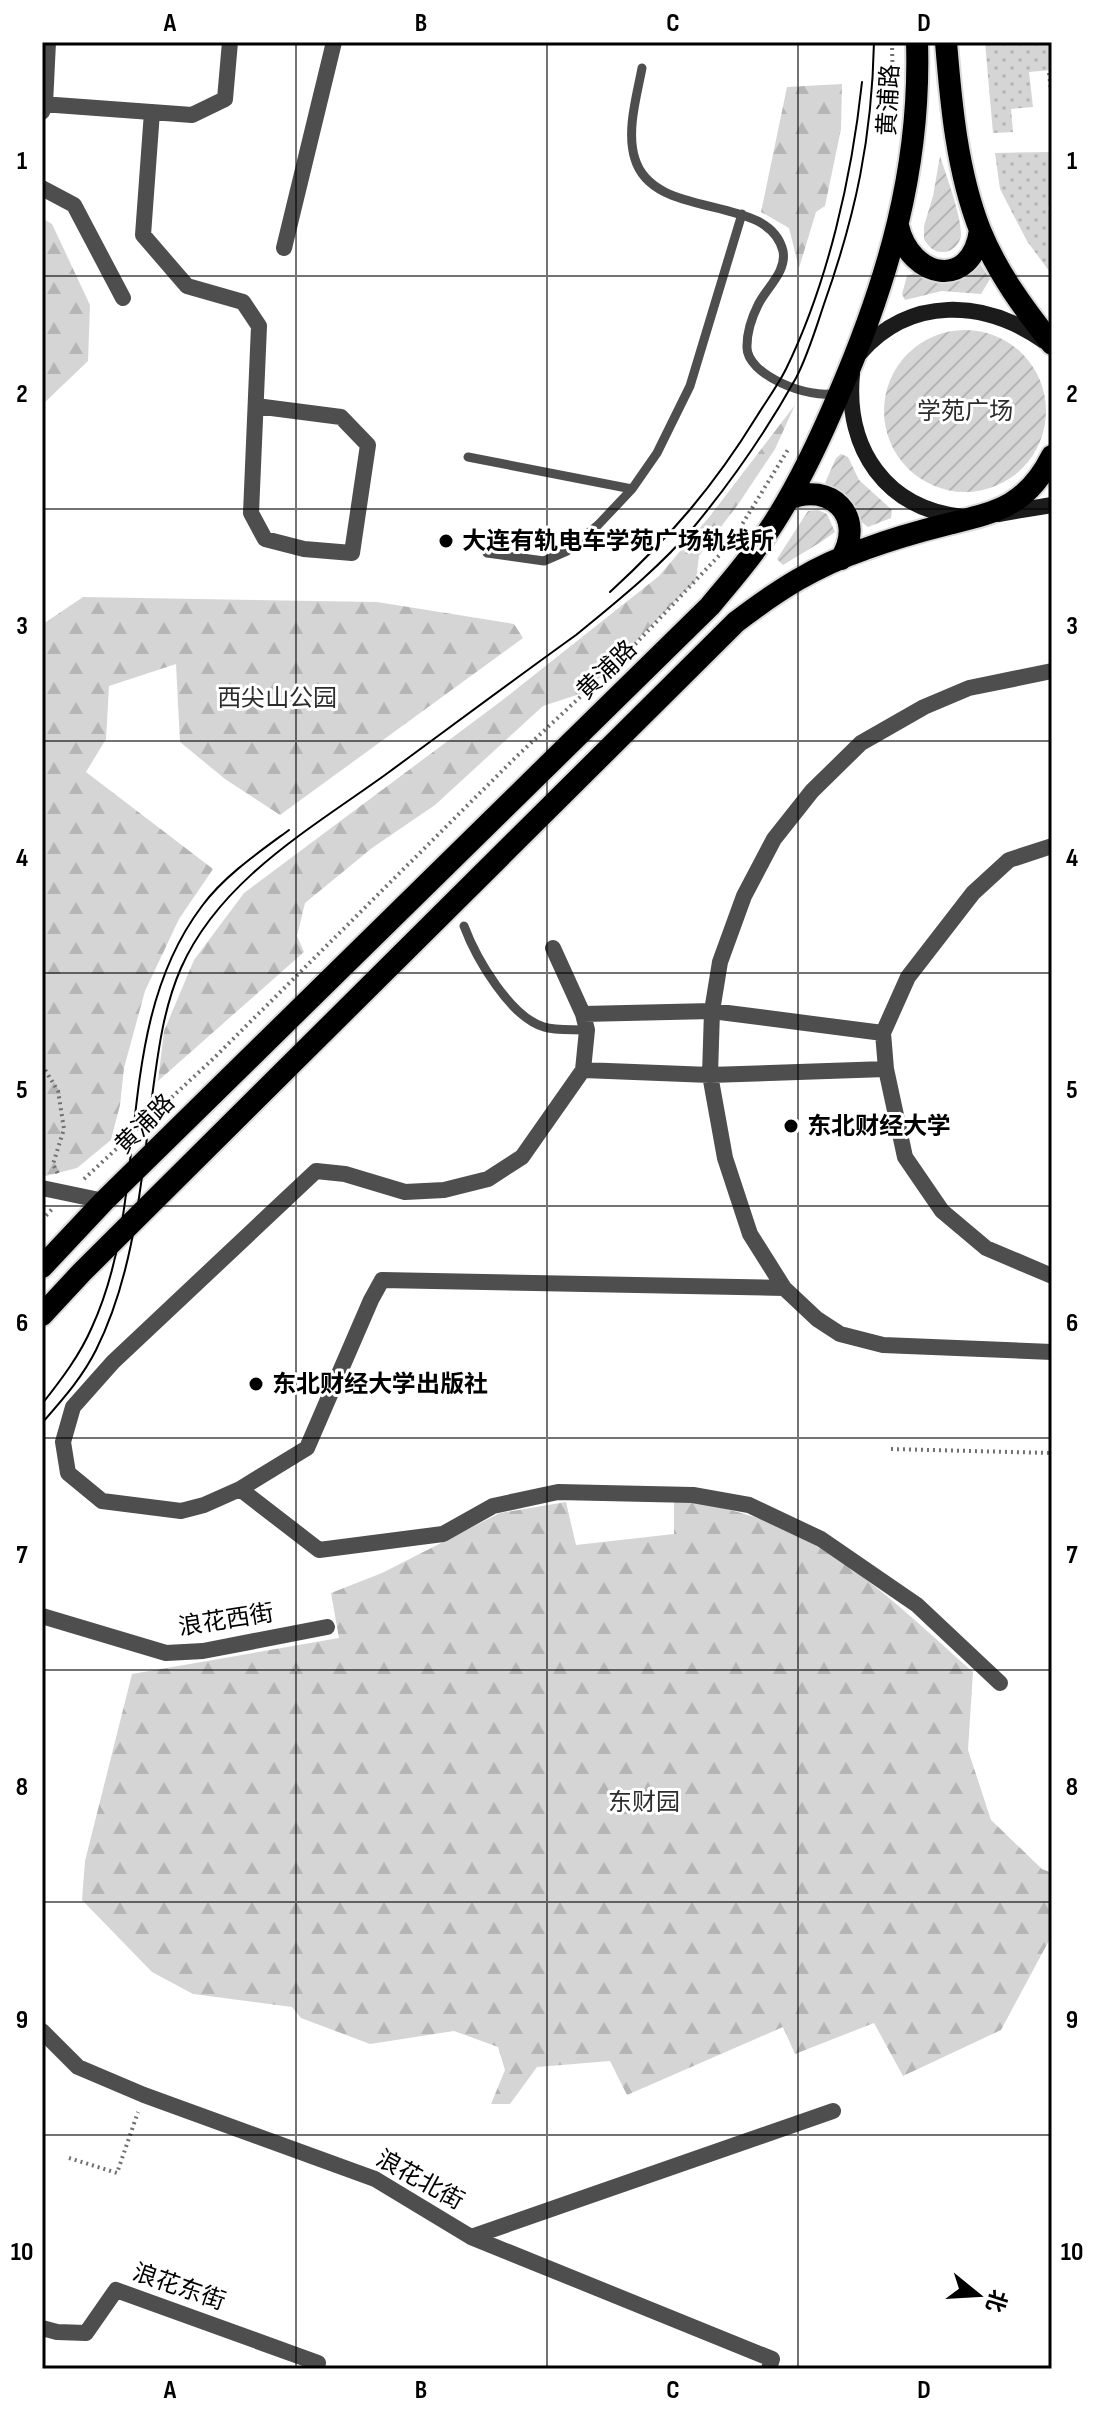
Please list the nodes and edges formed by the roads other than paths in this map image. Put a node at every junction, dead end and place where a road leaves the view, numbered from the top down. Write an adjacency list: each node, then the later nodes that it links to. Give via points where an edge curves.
1 (48, 42): 7 (street)
2 (230, 42): 8 (street, via 225,99 192,115)
3 (334, 42): 13 (street)
4 (917, 42): 11 (highway, 黄浦路, via 916,130)
5 (946, 42): 12 (highway, via 965,180)
6 (642, 68): 10 (lane, via 632,142 635,161 664,193)
7 (43, 106): 8 (street)
8 (152, 112): 19 (street, via 143,235 187,286 243,302 259,326)
9 (42, 188): 14 (street, via 74,205)
10 (742, 214): 18 (lane, via 763,225 783,250 783,264 757,306 746,351 767,375); 23 (lane, via 690,386 657,453)
11 (898, 226): 12 (highway, via 908,253 941,271 965,263); 16 (highway, 黄浦路)
12 (980, 230): 15 (highway, via 1001,273)
13 (284, 248)
14 (123, 298)
15 (1052, 345): 16 (main road, via 980,312 923,312 895,322)
16 (854, 360): 17 (highway, 黄浦路); 26 (main road, via 854,425 877,473 919,506 945,515)
17 (841, 390): 18 (lane); 20 (highway, 黄浦路)
18 (815, 395): 20 (lane)
19 (256, 406): 19 (street, via 251,513 265,539 352,553 368,445 341,417)
20 (829, 417): 24 (highway, 黄浦路)
21 (1052, 456): 26 (highway, via 1027,491)
22 (468, 457): 23 (lane)
23 (632, 489): 27 (lane, via 567,551 544,561)
24 (788, 499): 28 (highway, via 815,493 848,516 850,539); 40 (highway, 黄浦路, via 710,606)
25 (1052, 505): 26 (main road)
26 (985, 516): 28 (highway, via 907,535)
27 (487, 553)
28 (841, 559): 44 (highway, via 775,592 736,622)
29 (1052, 671): 33 (street, via 969,688 924,707 861,743 812,791 774,839 744,896 720,962)
30 (1052, 846): 35 (street, via 1009,860 973,893 908,977)
31 (464, 926): 34 (lane, via 490,975 517,1010 546,1028)
32 (553, 948): 34 (street)
33 (712, 1011): 34 (street); 35 (street); 38 (street)
34 (585, 1022): 37 (street)
35 (883, 1033): 36 (street)
36 (886, 1069): 38 (street); 42 (street, via 905,1157 942,1211 986,1248)
37 (583, 1070): 38 (street); 46 (street, via 522,1157 488,1179 444,1190 405,1192 316,1171 113,1362 73,1407 63,1442 68,1473 102,1501 181,1511)
38 (710, 1075): 43 (street, via 725,1158 750,1234)
39 (42, 1188): 40 (street)
40 (104, 1201): 41 (highway, 黄浦路)
41 (42, 1267)
42 (1052, 1276)
43 (784, 1288): 45 (street, via 817,1319 860,1340); 46 (street, via 382,1280 307,1448)
44 (42, 1315)
45 (1052, 1352)
46 (240, 1489): 49 (street, via 319,1550 443,1534 493,1506 558,1492 693,1495 749,1505 821,1539 917,1605)
47 (42, 1616): 48 (street, 浪花西街, via 166,1653)
48 (327, 1627)
49 (1000, 1683)
50 (42, 2031): 52 (street, 浪花北街, via 78,2067 375,2179)
51 (833, 2111): 52 (street, 浪花北街)
52 (471, 2237): 55 (street, via 772,2359)
53 (42, 2328): 54 (street, 浪花东街, via 86,2333 116,2290)
54 (318, 2363)
55 (769, 2369)

